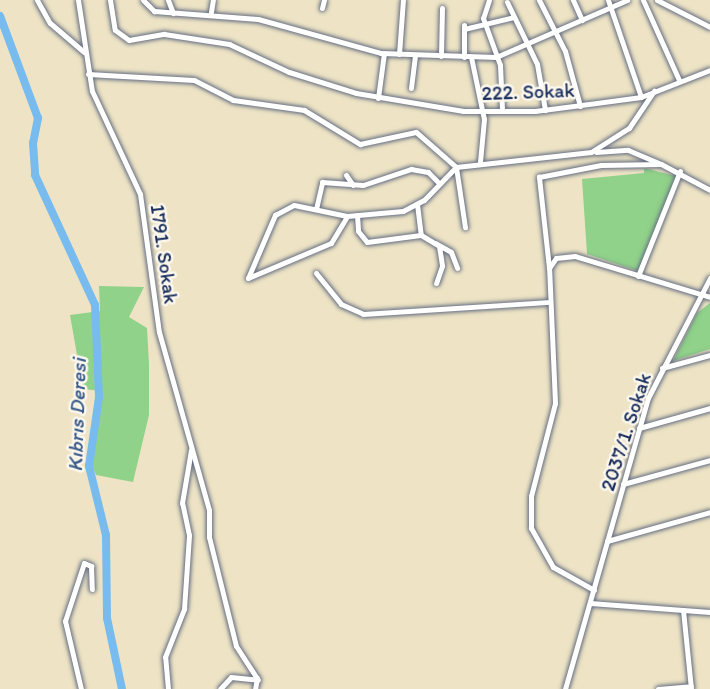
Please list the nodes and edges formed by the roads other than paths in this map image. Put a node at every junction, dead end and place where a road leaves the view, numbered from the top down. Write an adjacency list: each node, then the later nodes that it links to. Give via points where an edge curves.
1 (37, 0): 29 (street, via 50,23)
2 (78, 0): 29 (street, 1791. Sokak)
3 (110, 0): 42 (street, via 116,30 129,40 164,34 229,44 289,72)
4 (143, 0): 22 (street, via 154,11)
5 (168, 0): 22 (street)
6 (213, 0): 21 (street)
7 (316, 0): 8 (street)
8 (324, 0): 19 (street)
9 (403, 0): 31 (street)
10 (489, 0): 26 (street)
11 (539, 0): 27 (street)
12 (573, 0): 24 (street)
13 (608, 0): 18 (street)
14 (627, 0): 18 (street)
15 (643, 0): 38 (street)
16 (657, 0): 25 (street)
17 (507, 2): 23 (street)
18 (611, 7): 24 (street); 41 (street)
19 (322, 8)
20 (442, 8): 33 (street)
21 (211, 12): 22 (street); 30 (street)
22 (173, 13)
23 (514, 17): 26 (street); 28 (street)
24 (582, 20): 27 (street)
25 (710, 27)
26 (484, 28): 34 (street, via 464,27); 35 (street)
27 (555, 31): 28 (street); 43 (street)
28 (526, 44): 35 (street); 46 (street, via 544,86)
29 (84, 52): 37 (street, 1791. Sokak)
30 (384, 53): 31 (street); 42 (street)
31 (399, 54): 32 (street)
32 (415, 55): 33 (street); 39 (street)
33 (441, 56): 34 (street)
34 (468, 57): 35 (street); 44 (street)
35 (496, 57): 45 (street)
36 (710, 70): 38 (street, 222. Sokak)
37 (88, 74): 50 (street, via 194,80 233,99 304,110 360,144 416,132); 76 (street, 1791. Sokak, via 101,115 140,194 159,332)
38 (680, 80): 40 (street, 222. Sokak)
39 (411, 88)
40 (655, 89): 41 (street, 222. Sokak); 47 (street, via 629,128)
41 (641, 97): 43 (street, 222. Sokak)
42 (378, 98): 44 (street, 222. Sokak)
43 (580, 106): 46 (street, 222. Sokak)
44 (481, 109): 45 (street, 222. Sokak); 48 (street)
45 (502, 110): 46 (street, 222. Sokak)
46 (545, 110)
47 (591, 152): 48 (street); 49 (street, via 628,150)
48 (480, 162): 50 (street)
49 (661, 164): 51 (street); 64 (street, via 600,165 538,177)
50 (456, 167): 53 (street); 60 (street)
51 (680, 171): 55 (street); 66 (street)
52 (346, 174): 54 (street)
53 (437, 181): 54 (street, via 428,172 411,169); 56 (street)
54 (353, 185): 57 (street, via 322,182)
55 (710, 190)
56 (417, 204): 58 (street, via 403,211); 61 (street)
57 (316, 209): 59 (street); 59 (street, via 294,205 275,215 248,278 331,243)
58 (357, 215): 59 (street); 61 (street, via 358,231 367,242)
59 (347, 216)
60 (465, 227)
61 (421, 235): 62 (street)
62 (434, 242): 63 (street, via 451,252); 68 (street, via 442,252)
63 (457, 268)
64 (549, 268): 66 (street, via 556,258 575,256); 71 (street)
65 (316, 273): 71 (street, via 341,304 363,314)
66 (638, 276): 69 (street)
67 (710, 278): 69 (street, 2037/1. Sokak)
68 (436, 283)
69 (701, 296): 70 (street); 73 (street, 2037/1. Sokak)
70 (710, 297)
71 (547, 302): 82 (street, via 555,403 531,496 531,528 553,567)
72 (710, 355): 73 (street)
73 (662, 369): 75 (street, 2037/1. Sokak)
74 (710, 408): 75 (street)
75 (639, 428): 78 (street, 2037/1. Sokak)
76 (191, 448): 86 (street, 1791. Sokak, via 236,646); 89 (street, via 182,503 189,535 184,609 165,657)
77 (710, 460): 78 (street)
78 (623, 484): 80 (street, 2037/1. Sokak)
79 (710, 512): 80 (street)
80 (608, 541): 82 (street, 2037/1. Sokak)
81 (92, 589): 88 (street, via 91,566 84,563 65,621)
82 (594, 590): 83 (street, 2037/1. Sokak)
83 (591, 603): 84 (street); 92 (street, 2037/1. Sokak)
84 (683, 610): 85 (street); 87 (street)
85 (710, 612)
86 (258, 680): 90 (street, via 231,677); 91 (street)
87 (691, 687): 93 (street)
88 (81, 689)
89 (168, 689)
90 (220, 689)
91 (255, 689)
92 (565, 689)
93 (658, 689)

